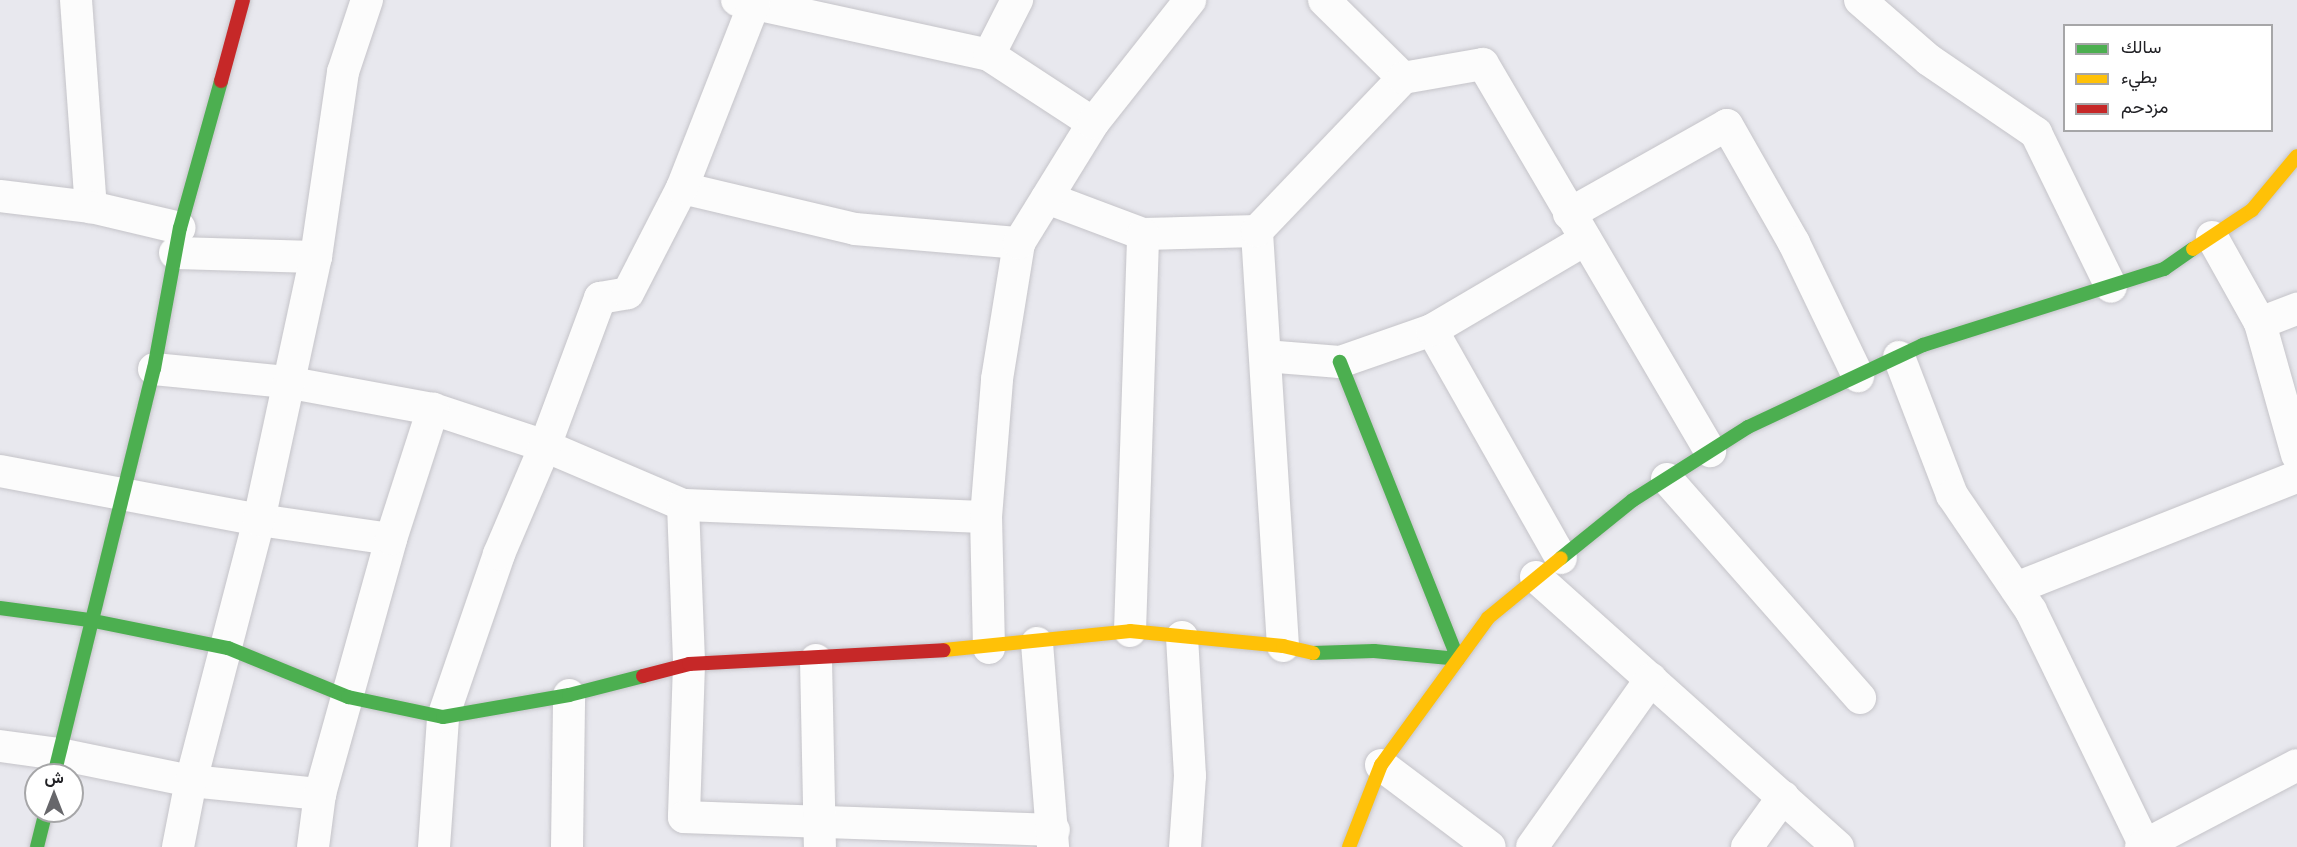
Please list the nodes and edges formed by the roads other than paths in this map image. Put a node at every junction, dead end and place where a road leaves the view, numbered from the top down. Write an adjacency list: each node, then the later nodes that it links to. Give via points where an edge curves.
1 (76, 0): 17 (street)
2 (243, 0): 22 (street)
3 (367, 0): 24 (street, via 343,72)
4 (1017, 0): 10 (street)
5 (1190, 0): 12 (street)
6 (1324, 0): 11 (street)
7 (1860, 0): 25 (street, via 1929,60 2036,133)
8 (745, 2): 9 (street); 14 (street)
9 (810, 8): 10 (street)
10 (988, 55): 12 (street)
11 (1403, 78): 18 (street, via 1483,64); 19 (street)
12 (1093, 123): 16 (street)
13 (2297, 156): 21 (street, via 2252,210)
14 (682, 188): 23 (street, via 855,229); 36 (street, via 628,293 600,298)
15 (0, 196): 17 (street)
16 (1047, 198): 20 (street); 23 (street)
17 (91, 207): 22 (street)
18 (1577, 227): 28 (street); 33 (street, via 1727,125 1794,243); 37 (street)
19 (1257, 231): 20 (street); 29 (street)
20 (1143, 234): 52 (street)
21 (2212, 237): 25 (street, via 2164,269); 27 (street)
22 (178, 240): 24 (street); 32 (street)
23 (1019, 243): 44 (street, via 997,379)
24 (316, 257): 34 (street)
25 (2111, 287): 30 (street, via 1923,345)
26 (2297, 309): 27 (street)
27 (2260, 323): 38 (street)
28 (1432, 330): 31 (street); 47 (street)
29 (1265, 356): 31 (street); 55 (street)
30 (1899, 357): 33 (street); 49 (street, via 1952,495)
31 (1340, 362): 58 (street)
32 (154, 369): 34 (street); 42 (street)
33 (1858, 376): 37 (street, via 1748,427)
34 (286, 382): 35 (street); 45 (street)
35 (433, 409): 36 (street); 46 (street)
36 (545, 446): 43 (street); 65 (street, via 499,554)
37 (1710, 451): 41 (street)
38 (2297, 455)
39 (0, 471): 42 (street)
40 (2297, 477): 49 (street)
41 (1667, 479): 47 (street, via 1633,500); 64 (street)
42 (122, 495): 45 (street); 51 (street)
43 (683, 505): 44 (street); 60 (street)
44 (986, 517): 57 (street)
45 (259, 520): 46 (street); 56 (street)
46 (391, 539): 63 (street)
47 (1561, 558): 48 (street)
48 (1536, 577): 58 (street, via 1488,618); 61 (street)
49 (2016, 588): 78 (street, via 2031,611)
50 (0, 608): 51 (street)
51 (89, 620): 56 (street); 68 (street)
52 (1130, 631): 53 (street); 54 (street)
53 (1182, 637): 55 (street); 84 (street, via 1190,776)
54 (1037, 643): 57 (street); 77 (street)
55 (1283, 646): 58 (street, via 1310,653 1374,651)
56 (228, 648): 63 (street); 72 (street)
57 (989, 648): 59 (street)
58 (1458, 659): 69 (street)
59 (816, 660): 60 (street); 76 (street)
60 (689, 664): 62 (street); 76 (street, via 684,817)
61 (1651, 679): 74 (street); 87 (street)
62 (569, 695): 65 (street); 83 (street)
63 (348, 697): 65 (street); 73 (street)
64 (1860, 698)
65 (443, 717): 82 (street)
66 (0, 746): 67 (street)
67 (53, 763)
68 (56, 763)
69 (1381, 765): 85 (street); 86 (street)
70 (2297, 765): 78 (street)
71 (84, 768): 72 (street)
72 (191, 781): 73 (street); 80 (street)
73 (321, 794): 81 (street)
74 (1783, 797): 88 (street); 89 (street)
75 (43, 823): 79 (street)
76 (820, 835): 77 (street)
77 (1054, 838)
78 (2142, 846)
79 (38, 847)
80 (178, 847)
81 (313, 847)
82 (434, 847)
83 (567, 847)
84 (1185, 847)
85 (1349, 847)
86 (1490, 847)
87 (1532, 847)
88 (1747, 847)
89 (1838, 847)

